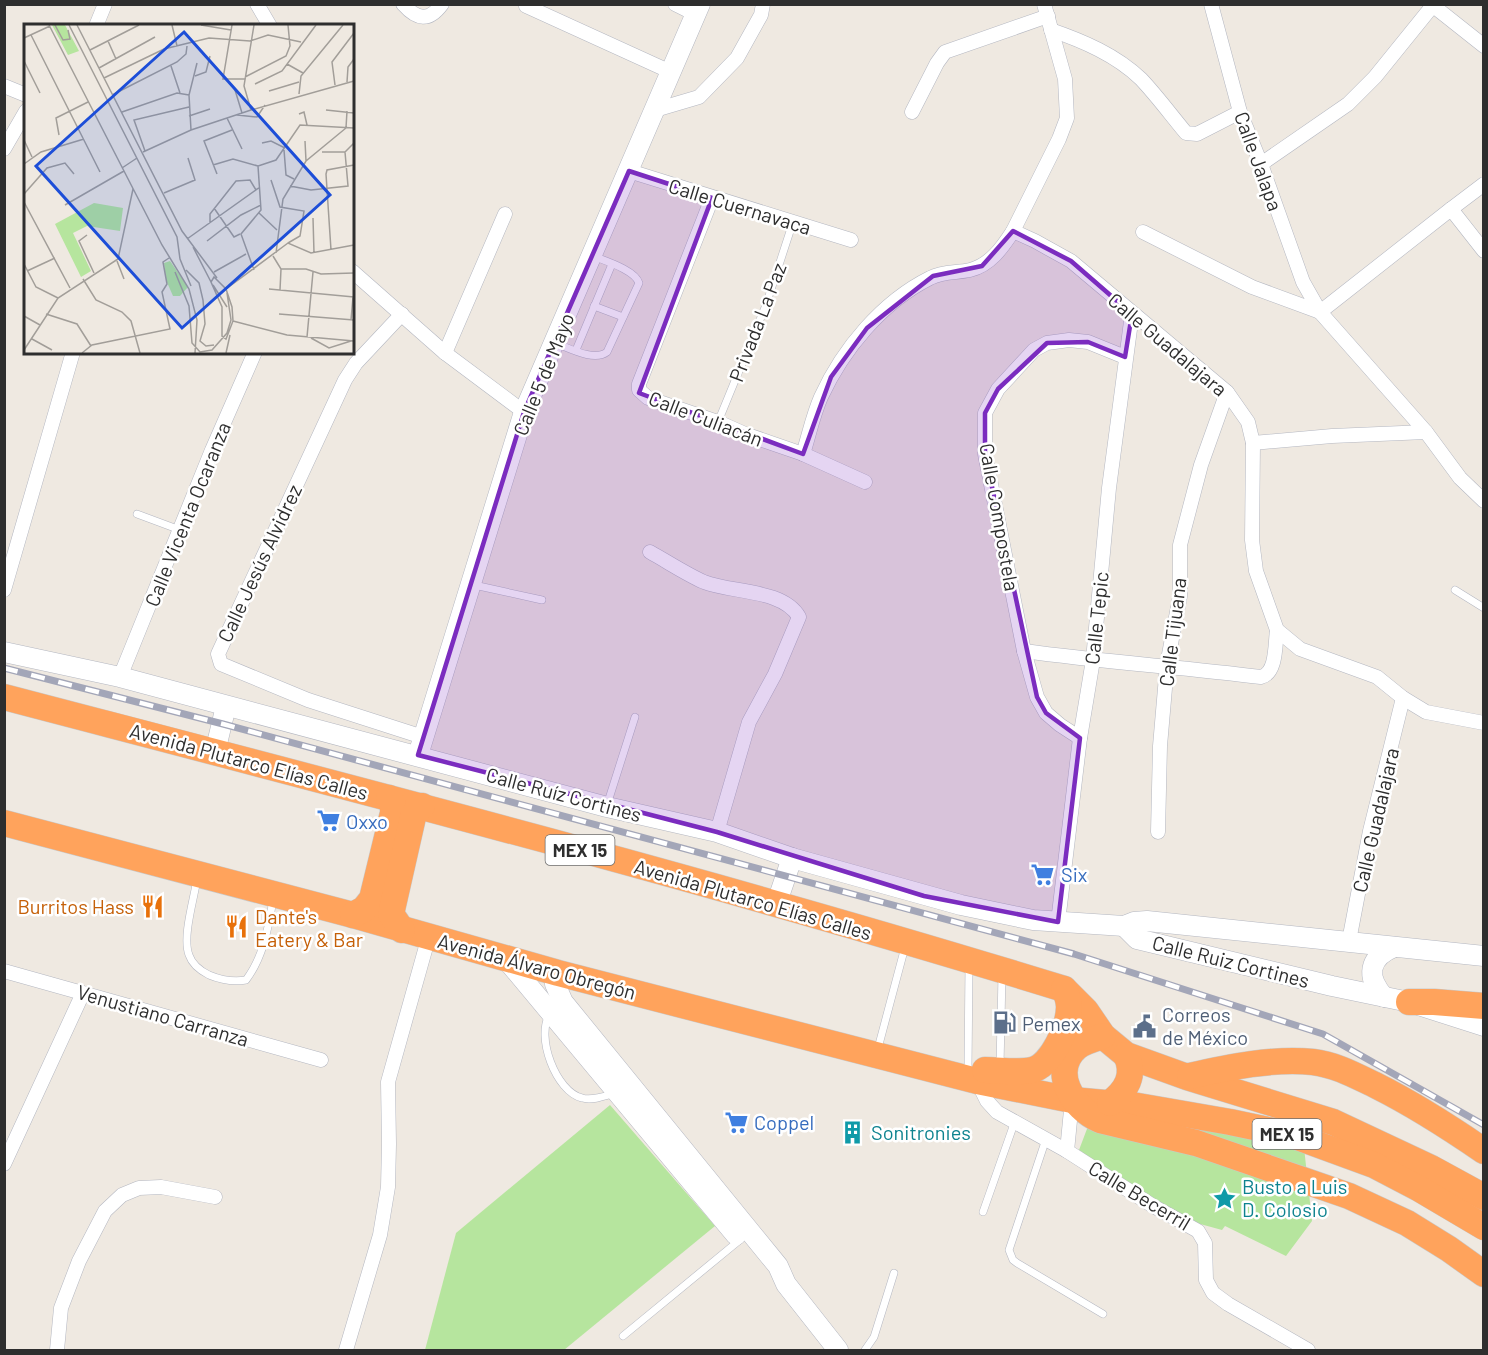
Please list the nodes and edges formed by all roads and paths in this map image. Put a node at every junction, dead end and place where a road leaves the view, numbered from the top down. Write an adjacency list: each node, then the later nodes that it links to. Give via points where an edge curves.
1 (105, 4): 12 (street)
2 (257, 4): 13 (street)
3 (403, 4): 4 (street, via 423,17 436,12)
4 (442, 4)
5 (675, 4): 10 (street)
6 (763, 4): 19 (street, via 737,58 699,97)
7 (1211, 4): 21 (street, Calle Jalapa)
8 (1432, 5): 15 (street); 24 (street, via 1348,104)
9 (526, 6): 16 (street)
10 (698, 9): 16 (street, Calle 5 de Mayo)
11 (1046, 10): 14 (street); 20 (street, via 945,52)
12 (97, 24)
13 (269, 24)
14 (1051, 30): 21 (street, via 1089,44 1126,67 1186,133 1197,134); 31 (street, via 1065,79 1067,118)
15 (1484, 46)
16 (670, 72): 19 (street, Calle 5 de Mayo)
17 (4, 86): 18 (street)
18 (24, 94)
19 (655, 110): 25 (street, Calle 5 de Mayo)
20 (912, 112)
21 (1240, 112): 24 (street, Calle Jalapa)
22 (24, 114): 23 (street)
23 (4, 149)
24 (1261, 164): 39 (street, Calle Jalapa, via 1293,257)
25 (629, 171): 27 (street, Calle Cuernavaca); 35 (street, Calle 5 de Mayo)
26 (1484, 184): 28 (street)
27 (712, 198): 30 (street, Calle Cuernavaca); 51 (street, Calle Culiacán, via 639,390 648,399)
28 (1451, 209): 34 (street); 39 (street)
29 (505, 214): 45 (street)
30 (793, 222): 33 (street, Calle Cuernavaca); 51 (lane, Privada La Paz, via 766,305)
31 (1013, 231): 41 (street, Calle Guadalajara, via 1071,261); 54 (street, via 982,266 933,276 916,285 867,328 831,377)
32 (1143, 232): 39 (street, via 1252,287)
33 (851, 240)
34 (1484, 251)
35 (593, 256): 36 (lane); 43 (street, Calle 5 de Mayo)
36 (612, 264): 38 (lane); 42 (lane, via 638,278)
37 (354, 273): 40 (street)
38 (594, 306): 42 (lane); 44 (lane)
39 (1320, 312): 52 (street, Calle Jalapa)
40 (402, 314): 45 (street); 77 (street, Calle Jesús Alvidrez, via 345,380 218,654 221,664)
41 (1132, 314): 48 (street, Calle Tepic); 49 (street, Calle Guadalajara)
42 (623, 317): 44 (lane, via 603,355)
43 (555, 343): 44 (lane); 50 (street, Calle 5 de Mayo)
44 (576, 350)
45 (446, 352): 50 (street)
46 (73, 354): 61 (street)
47 (254, 354): 58 (street, Calle Vicenta Ocaranza)
48 (1125, 357): 66 (street, Calle Compostela, via 1088,342 1047,343 1035,350 998,389 986,413 986,454); 68 (street, Calle Tepic)
49 (1225, 398): 53 (street, Calle Guadalajara, via 1248,422); 69 (street, Calle Tijuana, via 1182,535 1180,602)
50 (524, 412): 60 (street, Calle 5 de Mayo)
51 (718, 422): 54 (street, Calle Culiacán)
52 (1426, 432): 53 (street); 56 (street, Calle Jalapa, via 1460,478)
53 (1253, 443): 65 (street, Calle Guadalajara, via 1254,561)
54 (803, 454): 55 (street, Calle Culiacán)
55 (866, 482)
56 (1484, 501)
57 (137, 514): 58 (lane)
58 (180, 530): 70 (street, Calle Vicenta Ocaranza)
59 (650, 552): 83 (street, via 705,582 782,601 800,617 776,674 749,722)
60 (471, 584): 63 (lane); 77 (street, Calle 5 de Mayo)
61 (4, 590)
62 (1455, 590): 64 (lane)
63 (542, 600)
64 (1484, 608)
65 (1277, 630): 69 (street, via 1271,670 1265,676); 72 (street, via 1300,649 1377,677)
66 (1024, 651): 68 (street); 76 (street, Calle Compostela, via 1037,697 1046,713)
67 (4, 652): 70 (street, Calle Ruíz Cortines)
68 (1093, 660): 69 (street); 76 (street, Calle Tepic)
69 (1167, 665): 84 (street, Calle Tijuana)
70 (120, 677): 73 (street, Calle Ruíz Cortines)
71 (4, 697): 78 (highway, Avenida Plutarco Elías Calles / MEX 15)
72 (1403, 698): 75 (street, via 1426,712); 94 (street, Calle Guadalajara, via 1370,831)
73 (226, 706): 77 (street, Calle Ruíz Cortines); 78 (street)
74 (635, 717): 81 (lane)
75 (1484, 723)
76 (1080, 738): 90 (street, Calle Tepic)
77 (421, 746): 81 (street, Calle Ruíz Cortines)
78 (215, 752): 79 (highway, Avenida Plutarco Elías Calles / MEX 15)
79 (390, 798): 80 (highway, Avenida Plutarco Elías Calles / MEX 15); 89 (highway, via 393,813 372,898 364,909)
80 (422, 807): 88 (highway, Avenida Plutarco Elías Calles / MEX 15); 92 (highway, via 413,817 391,914)
81 (607, 807): 83 (street, Calle Ruíz Cortines)
82 (4, 823): 86 (highway, Avenida Álvaro Obregón / MEX 15)
83 (717, 832): 85 (street, Calle Ruíz Cortines)
84 (1158, 832)
85 (792, 858): 88 (street); 90 (street, Calle Ruíz Cortines, via 961,905)
86 (198, 874): 87 (highway, Avenida Álvaro Obregón / MEX 15); 87 (lane, via 188,933 189,954 195,965 216,978 246,980 256,967)
87 (275, 894): 89 (highway, Avenida Álvaro Obregón / MEX 15)
88 (776, 905): 95 (highway, Avenida Plutarco Elías Calles / MEX 15)
89 (352, 915): 92 (highway, Avenida Álvaro Obregón / MEX 15)
90 (1058, 922): 91 (street, Calle Ruíz Cortines)
91 (1124, 926): 94 (street, Calle Ruiz Cortines, via 1147,921); 105 (street, Calle Ruiz Cortines, via 1137,939)
92 (402, 930): 93 (highway, Avenida Álvaro Obregón / MEX 15)
93 (429, 936): 98 (highway, Avenida Álvaro Obregón / MEX 15); 134 (street, via 387,1082 388,1187 380,1235)
94 (1349, 941): 96 (street, Calle Ruiz Cortines)
95 (906, 942): 99 (highway, Avenida Plutarco Elías Calles / MEX 15); 111 (lane)
96 (1394, 947): 97 (street, Calle Ruiz Cortines); 105 (street, via 1372,967 1374,985)
97 (1484, 956)
98 (506, 958): 102 (highway, Avenida Álvaro Obregón / MEX 15); 108 (street)
99 (969, 960): 100 (highway, Avenida Plutarco Elías Calles / MEX 15); 114 (lane)
100 (1002, 969): 103 (highway, Avenida Plutarco Elías Calles / MEX 15); 114 (lane)
101 (4, 971): 104 (street, Venustiano Carranza)
102 (558, 973): 108 (street); 111 (highway, Avenida Álvaro Obregón / MEX 15)
103 (1064, 988): 110 (highway, MEX 15); 114 (highway, via 1069,1002 1068,1017 1047,1061 1032,1070)
104 (83, 993): 113 (street, Venustiano Carranza); 123 (street)
105 (1384, 997): 106 (street, Calle Ruiz Cortines)
106 (1409, 1002): 107 (highway); 109 (street, Calle Ruiz Cortines)
107 (1484, 1006)
108 (557, 1008): 116 (street); 116 (lane, via 545,1025 547,1050 558,1078 567,1090 581,1098); 128 (street)
109 (1484, 1026)
110 (1103, 1036): 112 (highway, MEX 15); 117 (highway, via 1078,1047 1067,1062 1066,1079)
111 (877, 1054): 114 (highway, Avenida Álvaro Obregón / MEX 15, via 931,1068)
112 (1126, 1055): 115 (highway, MEX 15); 118 (highway, via 1131,1066 1129,1080)
113 (321, 1060)
114 (982, 1073): 117 (highway, Avenida Álvaro Obregón / MEX 15); 119 (street, via 992,1107)
115 (1187, 1077): 122 (highway, via 1270,1062 1336,1067 1438,1119); 125 (highway, MEX 15, via 1333,1122)
116 (617, 1093): 128 (street)
117 (1072, 1100): 118 (highway, MEX 15); 121 (street, Calle Becerril); 130 (highway, via 1100,1120 1196,1143 1349,1196 1407,1223)
118 (1110, 1103): 127 (highway, MEX 15, via 1230,1122 1318,1143 1374,1165)
119 (1015, 1121): 120 (street); 126 (lane)
120 (1047, 1139): 121 (street); 131 (lane, via 1010,1255 1017,1263)
121 (1067, 1150): 137 (street, Calle Becerril, via 1198,1231 1205,1243 1206,1280 1213,1293)
122 (1484, 1151)
123 (4, 1164)
124 (215, 1197): 133 (street, via 161,1187 139,1188 122,1195 105,1211 79,1261 61,1308)
125 (1484, 1197)
126 (983, 1212)
127 (1484, 1227)
128 (745, 1236): 132 (lane); 135 (street, via 768,1274 786,1284)
129 (894, 1273): 136 (lane, via 874,1337)
130 (1484, 1274)
131 (1103, 1314)
132 (623, 1336)
133 (57, 1350)
134 (346, 1350)
135 (838, 1350)
136 (866, 1350)
137 (1308, 1350)

